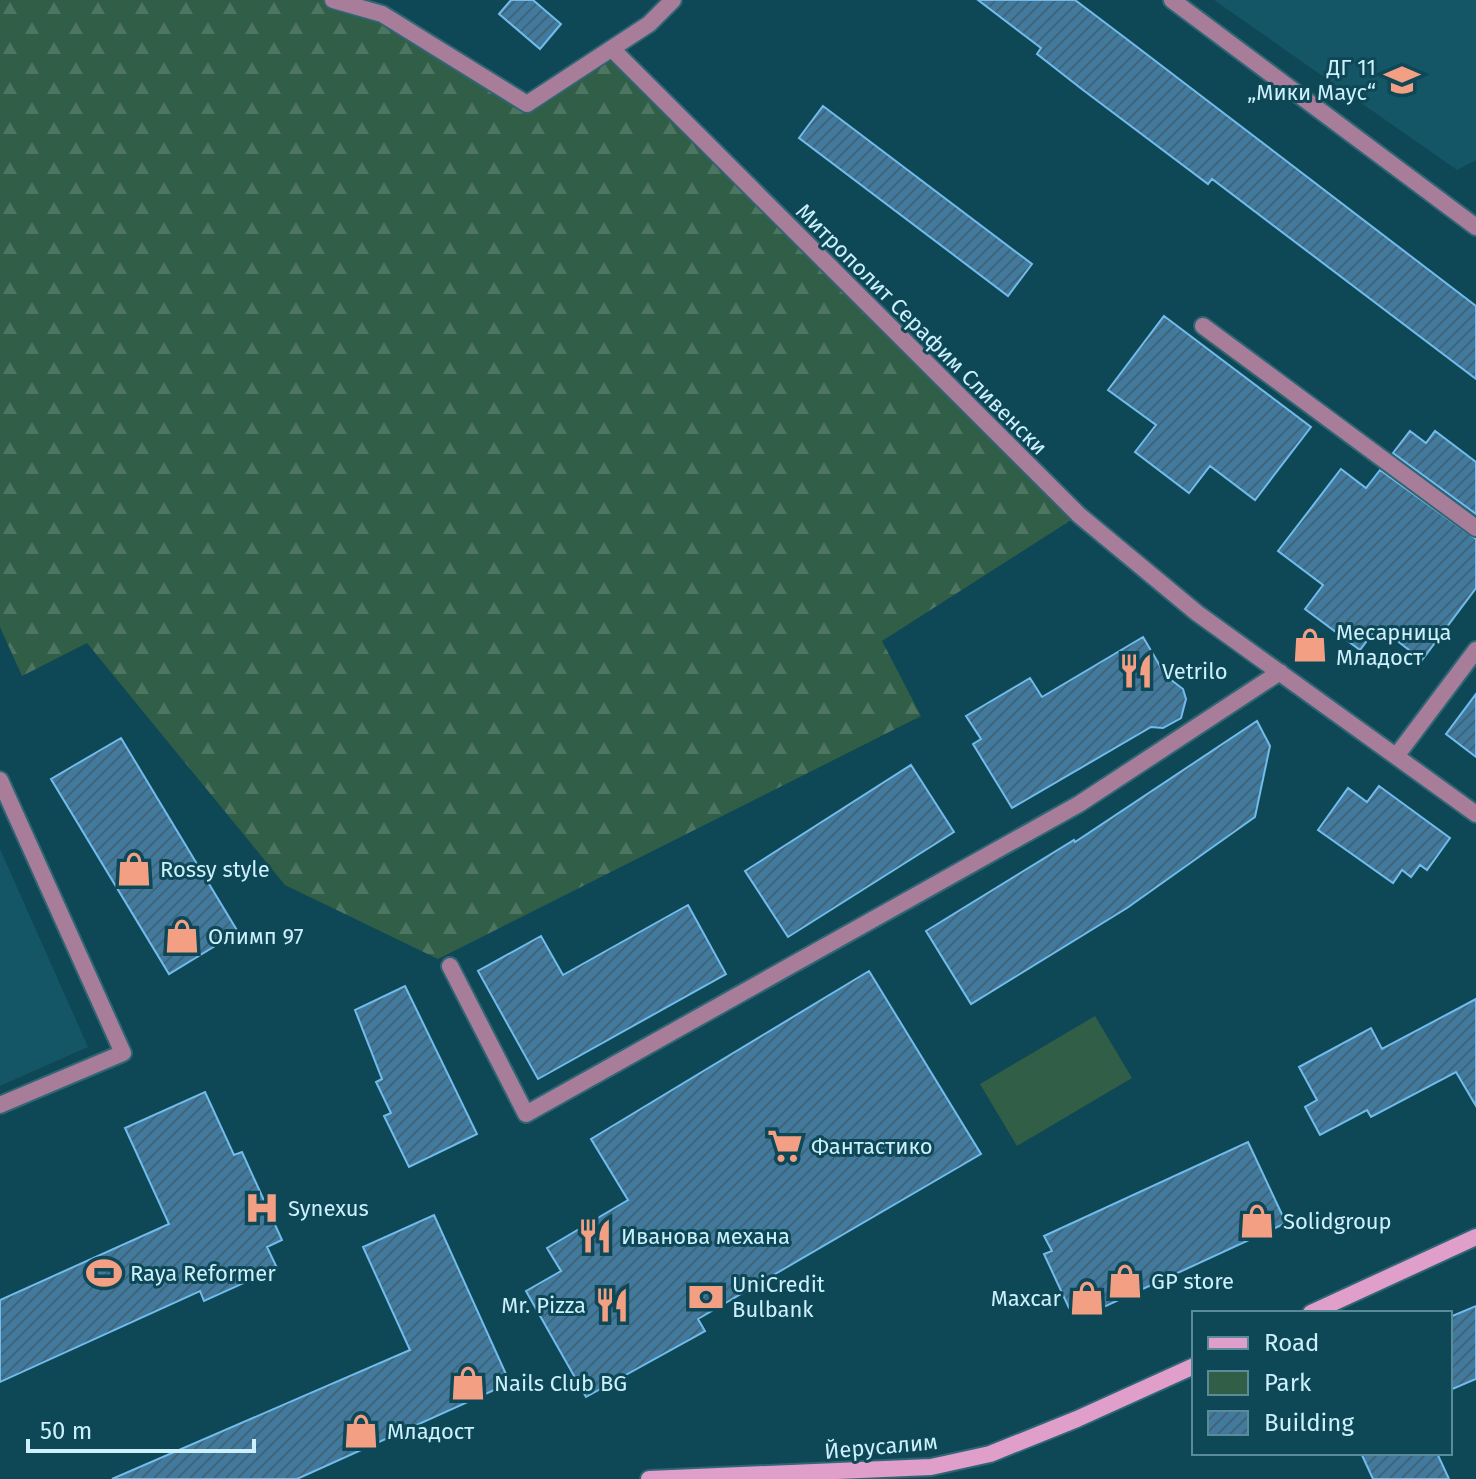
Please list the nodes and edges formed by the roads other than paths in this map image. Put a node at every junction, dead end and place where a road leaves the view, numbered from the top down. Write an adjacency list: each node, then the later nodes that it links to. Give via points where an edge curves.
1 (333, 0): 4 (street, via 382,14 527,104)
2 (673, 0): 4 (street)
3 (1172, 0): 5 (street)
4 (612, 49): 9 (street, Митрополит Серафим Сливенски, via 1079,515 1197,613)
5 (1476, 227)
6 (1203, 326): 7 (street)
7 (1476, 528)
8 (1476, 650): 10 (street)
9 (1280, 672): 10 (street, Митрополит Серафим Сливенски); 13 (street, via 1079,804 526,1114)
10 (1397, 755): 12 (street, Митрополит Серафим Сливенски)
11 (0, 780): 14 (street, via 123,1053)
12 (1476, 814)
13 (450, 966)
14 (0, 1105)
15 (1476, 1237): 16 (street)
16 (1315, 1311)
17 (1192, 1367): 18 (street, Йерусалим, via 990,1454)
18 (932, 1473): 19 (street, Йерусалим)
19 (649, 1479)

